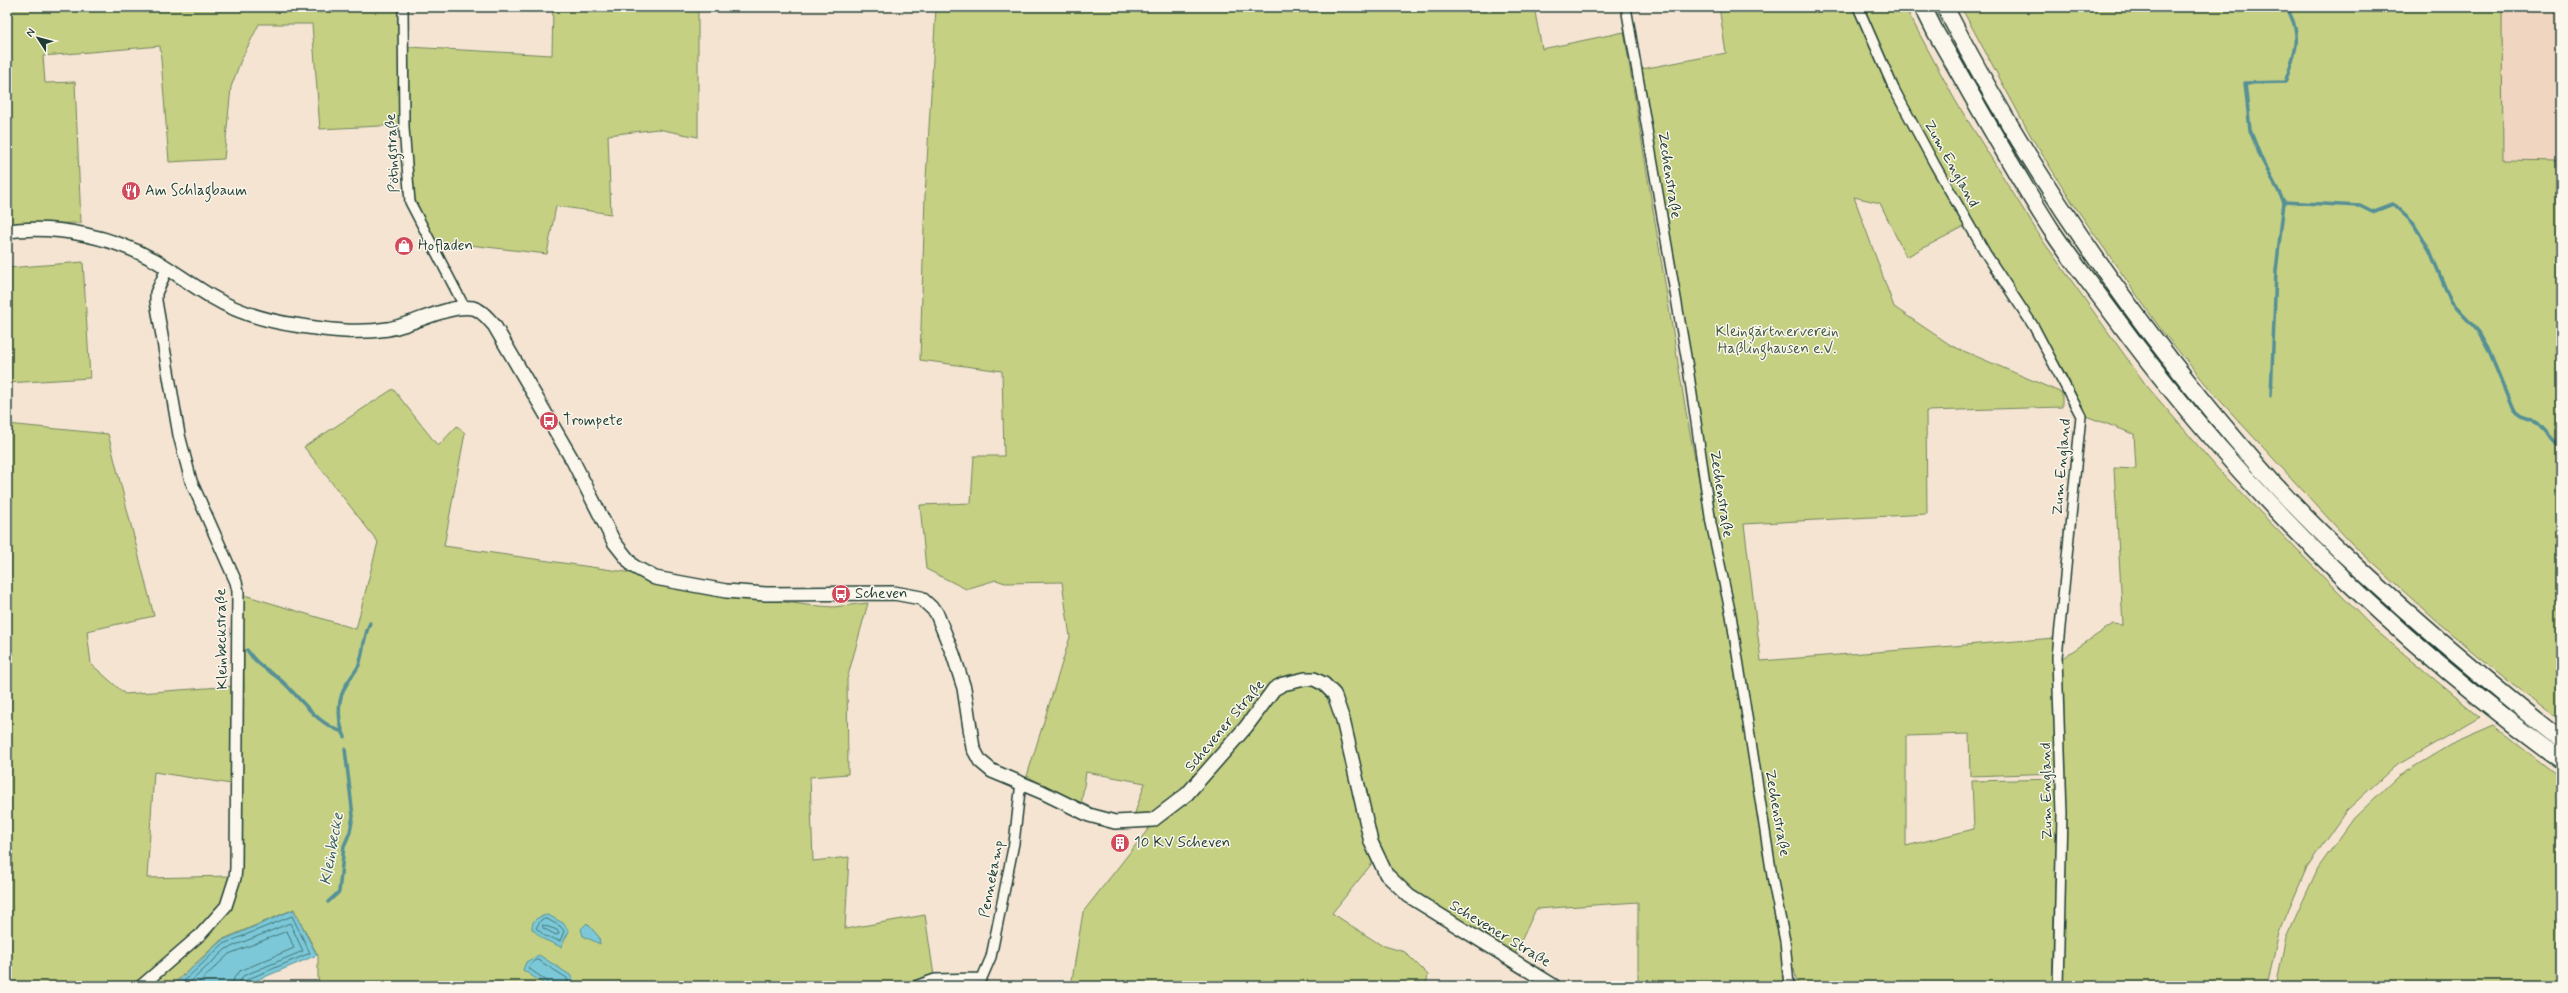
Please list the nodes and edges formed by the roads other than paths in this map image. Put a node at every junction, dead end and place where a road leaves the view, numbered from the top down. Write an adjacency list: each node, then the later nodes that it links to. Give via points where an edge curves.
1 (403, 7): 8 (street, Pötingstraße, via 404,128 410,202)
2 (1626, 7): 15 (street, Zechenstraße, via 1688,368 1711,523 1731,615 1773,882 1785,941)
3 (1858, 7): 16 (street, Zum England, via 1894,89 1934,165 1986,254 2034,327 2081,416 2058,657 2062,814)
4 (1923, 7): 10 (highway, via 2055,235 2180,402 2270,504 2326,562 2403,633 2489,706)
5 (1945, 7): 9 (highway, via 1976,67 2059,206 2128,307 2260,468 2374,584)
6 (7, 231): 7 (main road, via 23,229 82,233 122,246)
7 (167, 269): 8 (main road, via 213,298 251,314 295,325 346,332 389,329); 12 (street, Kleinbeckstraße, via 156,293 156,301 179,435 191,481 238,591 236,868 226,906 201,934)
8 (465, 308): 11 (main road, Schevener Straße, via 480,311 494,326 573,461 614,542 633,566 655,578 669,582 739,592 787,595 913,595 932,606 947,637 964,688 973,748 980,761 992,771)
9 (2561, 740)
10 (2561, 760)
11 (1020, 782): 13 (street, Pennekamp, via 1014,843 991,957 982,978 935,979); 14 (main road, Schevener Straße, via 1103,821 1153,820 1187,794 1246,727 1274,689 1305,679 1314,679 1334,694 1343,720 1371,842 1386,874 1409,896)
12 (141, 986)
13 (915, 986)
14 (1554, 986)
15 (1789, 986)
16 (2058, 986)

